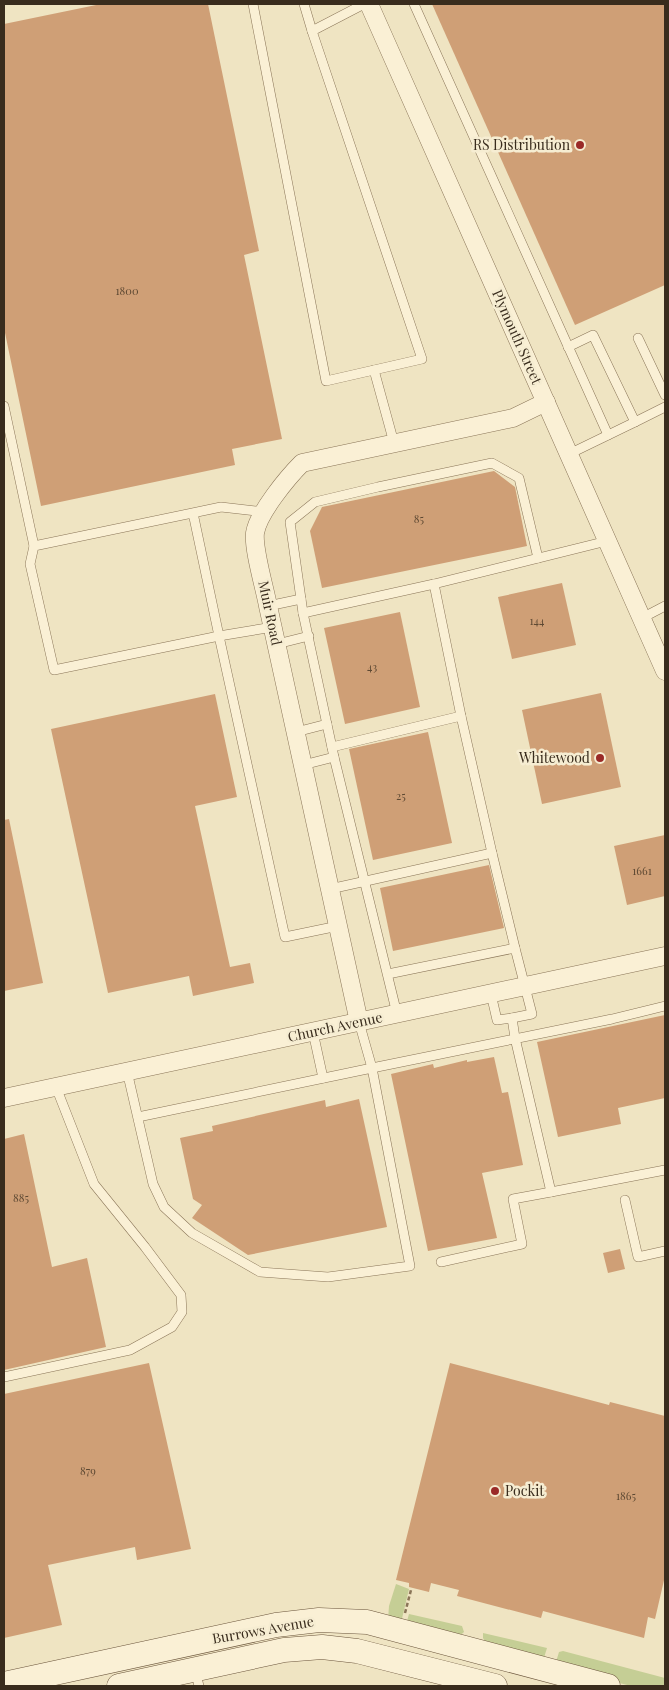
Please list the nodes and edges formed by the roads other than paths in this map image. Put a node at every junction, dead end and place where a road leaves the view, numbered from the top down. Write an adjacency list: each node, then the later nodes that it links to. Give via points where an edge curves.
1 (253, 4): 9 (lane, via 326,381)
2 (304, 4): 6 (lane)
3 (364, 4): 6 (lane)
4 (369, 4): 11 (street, Plymouth Street)
5 (414, 4): 8 (lane)
6 (312, 31): 9 (lane, via 422,359)
7 (638, 338): 10 (lane)
8 (568, 347): 14 (lane, via 593,335); 15 (lane)
9 (374, 370): 16 (lane)
10 (665, 395)
11 (546, 402): 16 (street, Muir Road, via 513,418); 17 (street, Plymouth Street)
12 (4, 406): 21 (lane)
13 (665, 407): 14 (lane)
14 (635, 422): 15 (lane)
15 (608, 435): 17 (lane)
16 (394, 443): 18 (street, Muir Road, via 302,463 286,479)
17 (569, 454): 20 (street, Plymouth Street)
18 (265, 512): 19 (lane, via 221,507); 25 (street, Muir Road, via 255,533)
19 (192, 513): 21 (lane); 30 (lane)
20 (607, 541): 22 (lane); 28 (street, Plymouth Street)
21 (34, 546): 30 (lane, via 30,564 54,670)
22 (538, 558): 23 (lane); 24 (lane, via 519,478 492,463 315,502 290,522)
23 (434, 584): 27 (lane); 34 (lane)
24 (301, 599): 25 (lane); 27 (lane)
25 (268, 606): 29 (street, Muir Road)
26 (665, 606): 28 (lane)
27 (303, 613): 31 (lane)
28 (642, 618): 33 (street, Plymouth Street)
29 (273, 627): 30 (lane); 32 (street, Muir Road)
30 (219, 636): 43 (lane, via 284,937)
31 (309, 636): 32 (lane); 35 (lane)
32 (276, 644): 36 (street, Muir Road)
33 (665, 671)
34 (461, 716): 37 (lane); 40 (lane)
35 (327, 724): 36 (lane); 37 (lane)
36 (296, 732): 39 (street, Muir Road)
37 (332, 747): 38 (lane)
38 (334, 757): 39 (lane); 41 (lane)
39 (303, 766): 42 (street, Muir Road)
40 (492, 853): 41 (lane); 44 (lane)
41 (364, 880): 42 (lane); 46 (lane)
42 (330, 888): 43 (street, Muir Road)
43 (338, 926): 52 (street, Muir Road)
44 (515, 948): 46 (lane); 47 (lane)
45 (665, 956): 47 (street, Church Avenue)
46 (388, 974): 50 (lane)
47 (524, 986): 48 (street, Church Avenue); 51 (lane, via 532,1014)
48 (491, 994): 50 (street, Church Avenue); 51 (lane, via 497,1020)
49 (665, 1006): 54 (lane)
50 (397, 1014): 52 (street, Church Avenue)
51 (512, 1018): 54 (lane)
52 (359, 1022): 53 (street, Church Avenue); 55 (lane)
53 (313, 1032): 56 (street, Church Avenue); 57 (lane)
54 (515, 1038): 55 (lane); 62 (lane)
55 (372, 1068): 57 (lane); 60 (lane, via 410,1266 328,1277 260,1272 192,1233 164,1207 153,1184)
56 (127, 1071): 58 (street, Church Avenue); 60 (lane)
57 (323, 1078): 60 (lane)
58 (56, 1087): 59 (street, Church Avenue); 66 (lane, via 94,1184 181,1295 182,1312 172,1327 130,1350)
59 (4, 1098)
60 (138, 1117)
61 (665, 1170): 62 (lane)
62 (550, 1192): 65 (lane, via 513,1199 522,1244)
63 (625, 1200): 64 (lane, via 638,1257)
64 (665, 1251)
65 (441, 1262)
66 (4, 1377)
67 (189, 1644): 68 (street, Burrows Avenue, via 276,1625 319,1620 367,1622); 69 (street); 71 (street, Burrows Avenue)
68 (468, 1650): 70 (street); 74 (street, Burrows Avenue)
69 (197, 1678): 70 (street, Burrows Avenue, via 284,1650 322,1647 357,1651); 72 (street, Burrows Avenue)
70 (459, 1682): 73 (street, Burrows Avenue)
71 (4, 1684)
72 (119, 1686)
73 (496, 1686)
74 (608, 1686)

